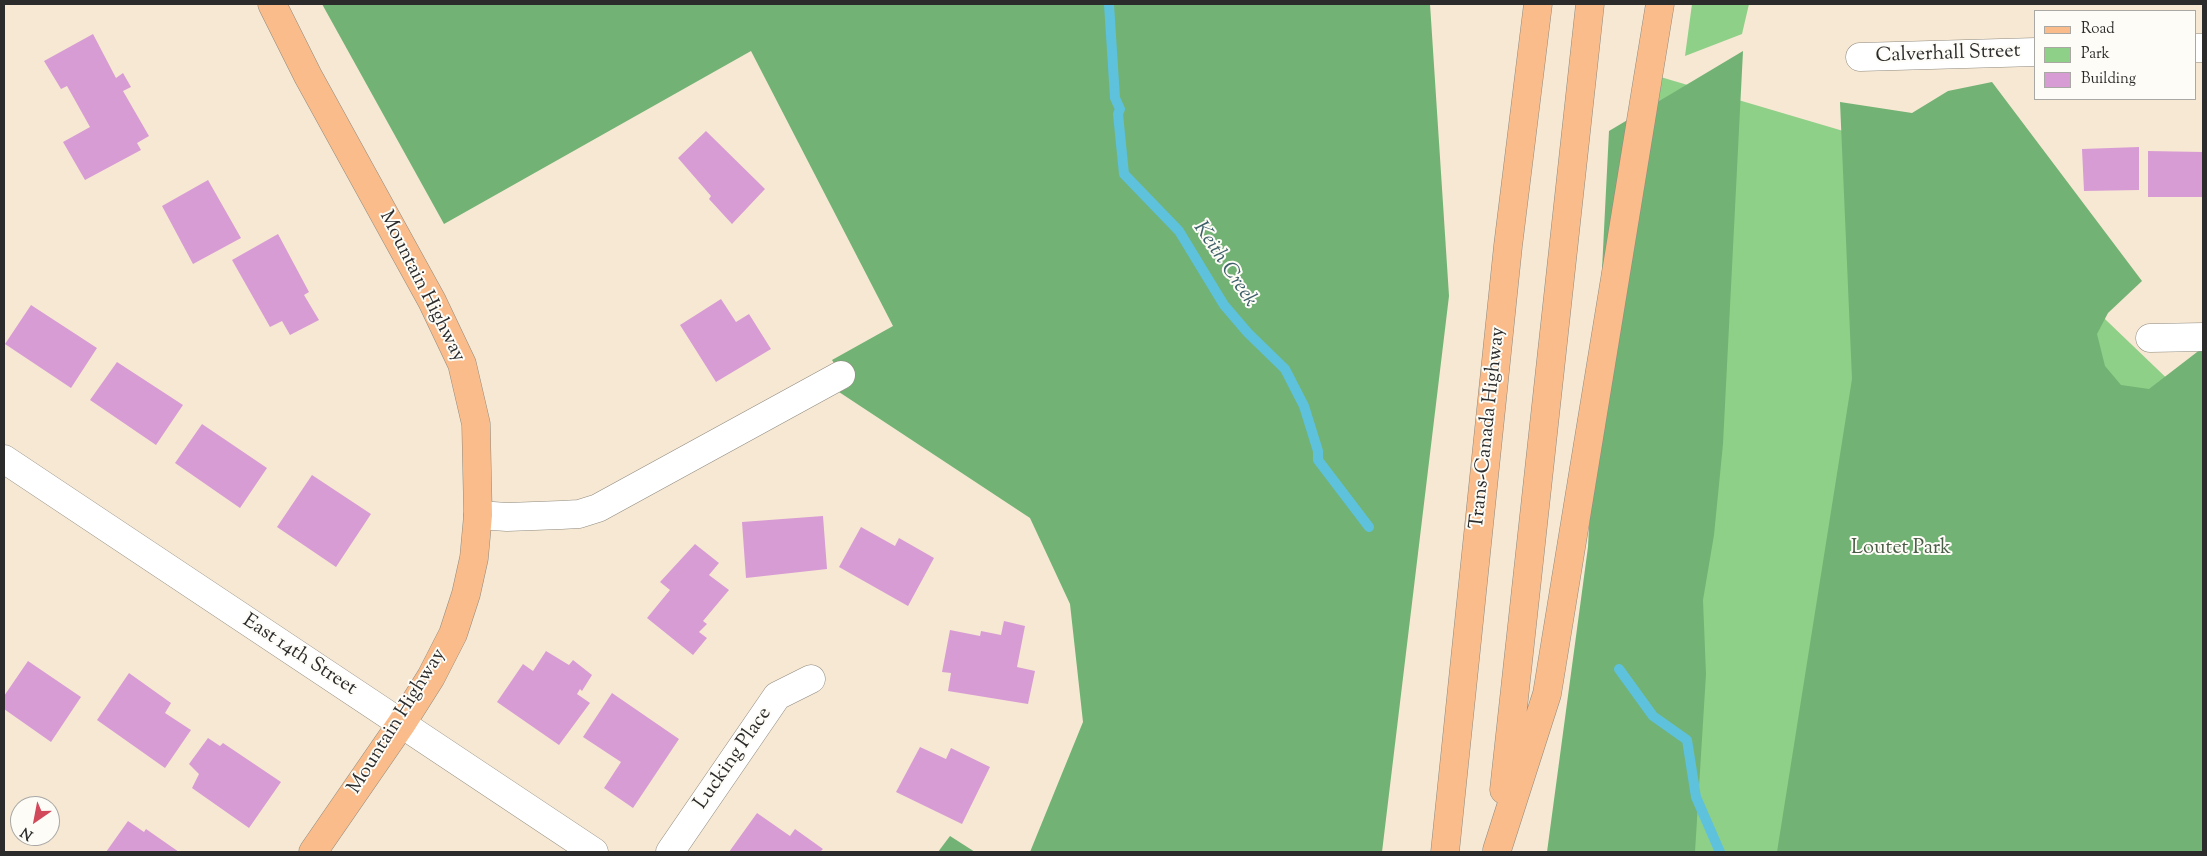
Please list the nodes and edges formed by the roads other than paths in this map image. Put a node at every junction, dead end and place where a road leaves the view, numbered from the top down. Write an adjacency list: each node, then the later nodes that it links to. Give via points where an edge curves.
1 (272, 4): 11 (main road, Mountain Highway, via 432,301 462,364 476,424)
2 (1538, 4): 18 (main road, Trans-Canada Highway, via 1508,246)
3 (1590, 4): 14 (main road)
4 (1660, 4): 14 (main road, via 1547,694)
5 (2034, 52): 6 (street, Calverhall Street)
6 (1860, 57)
7 (2203, 337): 8 (street)
8 (2150, 338)
9 (841, 375): 11 (street, via 598,508 579,514)
10 (4, 459): 13 (street, East 14th Street)
11 (478, 515): 13 (main road, Mountain Highway, via 474,558 453,634)
12 (811, 679): 17 (street, Lucking Place, via 777,696)
13 (402, 723): 15 (main road, Mountain Highway); 16 (street, East 14th Street)
14 (1497, 851)
15 (313, 852)
16 (594, 852)
17 (670, 852)
18 (1445, 852)

